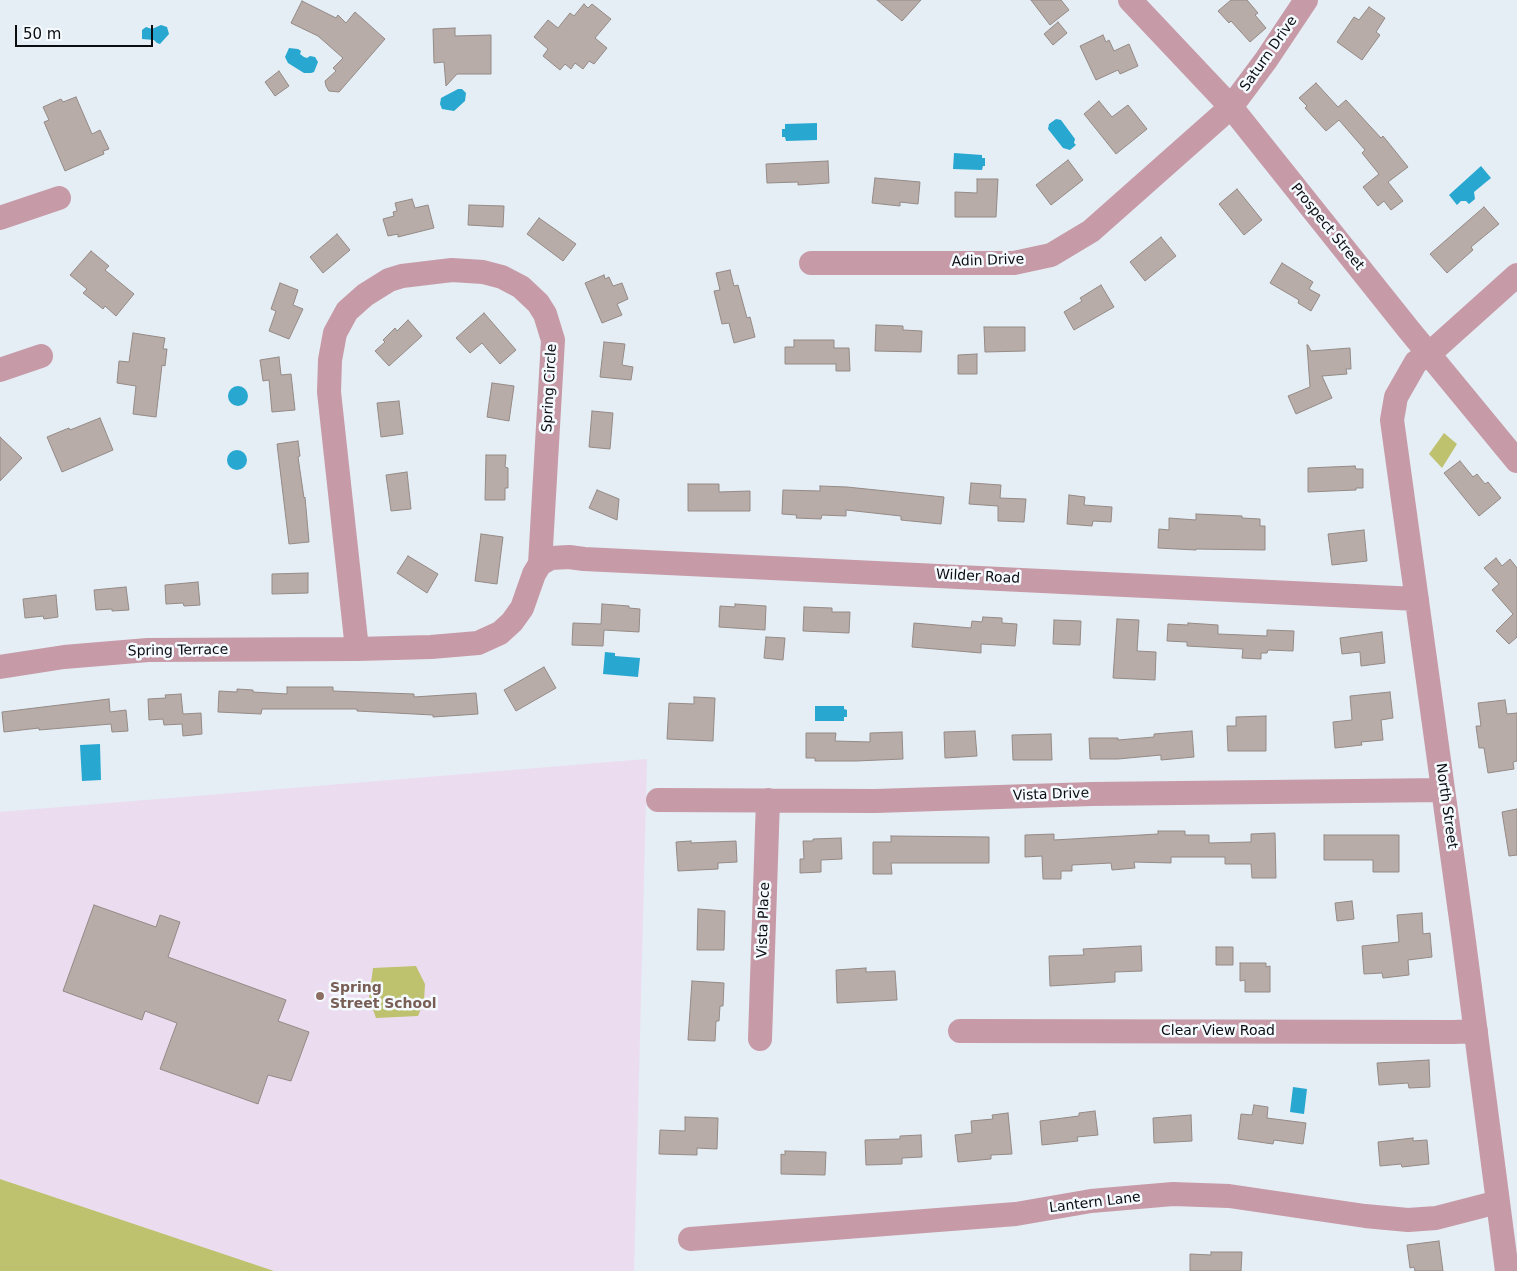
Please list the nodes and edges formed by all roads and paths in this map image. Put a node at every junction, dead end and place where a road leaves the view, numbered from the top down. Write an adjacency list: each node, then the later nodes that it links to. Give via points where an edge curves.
1 (1130, 0): 3 (street, Prospect Street)
2 (1306, 0): 3 (street, Saturn Drive)
3 (1231, 107): 6 (street, Adin Drive, via 1091,231 1051,255 1014,262); 8 (street, Prospect Street)
4 (59, 198): 5 (street)
5 (0, 218)
6 (811, 263)
7 (1517, 275): 8 (street, North Street)
8 (1428, 354): 11 (street, Prospect Street); 13 (street, North Street, via 1416,362 1396,397 1392,420)
9 (42, 356): 10 (street)
10 (0, 370)
11 (1517, 461)
12 (540, 564): 13 (street, Wilder Road, via 551,558 569,556); 14 (street, Spring Circle, via 522,608 500,633 478,643); 14 (street, Spring Circle, via 553,340 545,314 521,288 502,277 483,272 452,270 389,280 347,311 335,333 330,360 330,395)
13 (1417, 599): 16 (street, North Street)
14 (357, 649): 15 (street, Spring Terrace, via 148,650 64,657)
15 (0, 668)
16 (1444, 790): 18 (street, Vista Drive, via 1092,794 871,801); 20 (street, North Street)
17 (658, 800): 18 (street, Vista Drive)
18 (768, 800): 21 (street, Vista Place)
19 (960, 1031): 20 (street, Clear View Road)
20 (1476, 1031): 22 (street, North Street)
21 (760, 1039)
22 (1498, 1202): 23 (street, Lantern Lane, via 1436,1218 1408,1220 1230,1196 1173,1194 1091,1201 1011,1214); 24 (street, North Street)
23 (690, 1239)
24 (1508, 1271)

